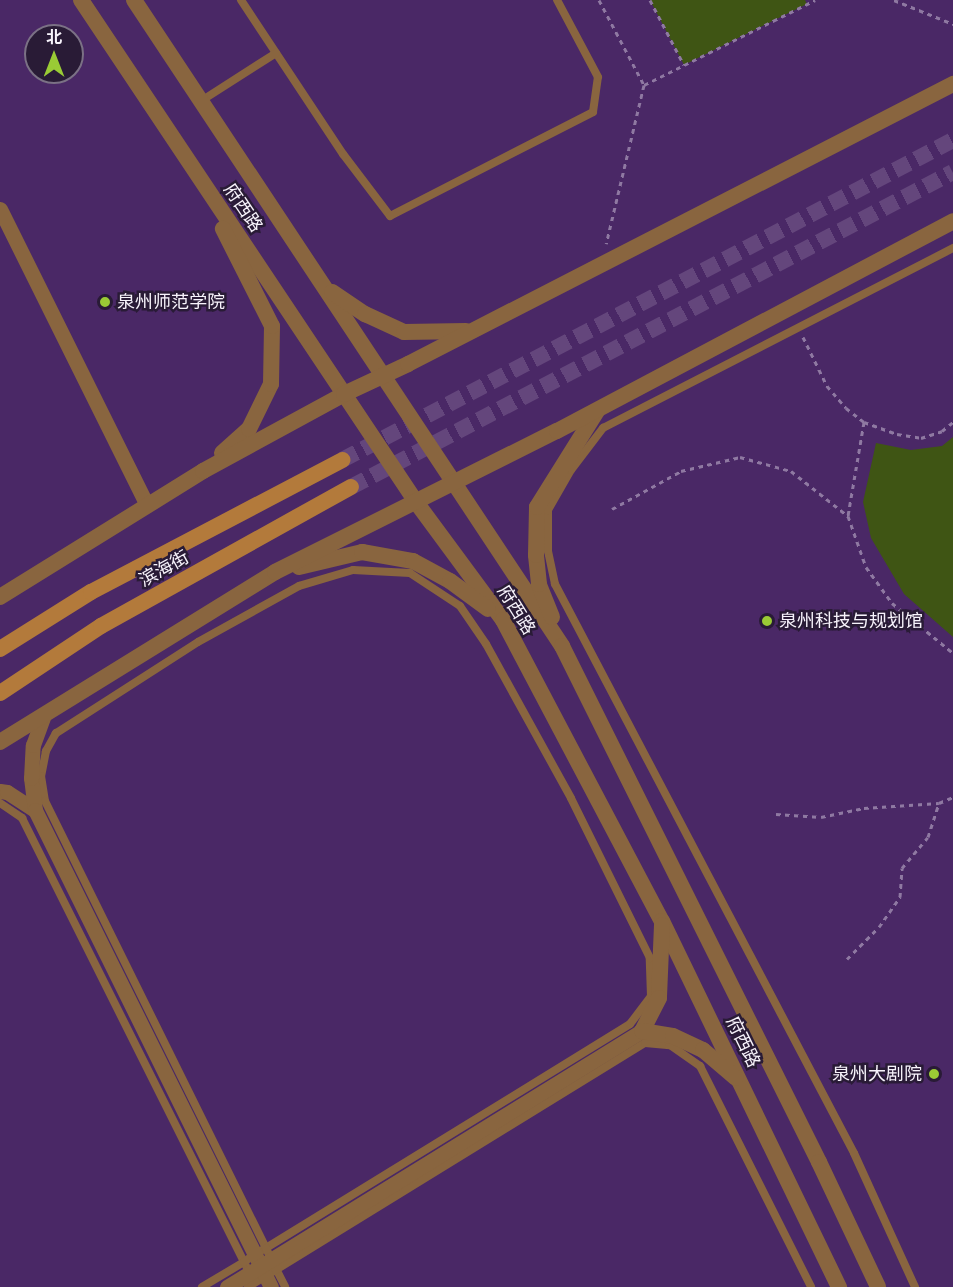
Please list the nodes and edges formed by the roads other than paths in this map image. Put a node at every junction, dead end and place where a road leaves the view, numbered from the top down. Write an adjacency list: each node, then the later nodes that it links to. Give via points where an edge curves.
1 (81, 0): 8 (street, 府西路)
2 (134, 0): 7 (street, 府西路)
3 (241, 0): 5 (lane)
4 (557, 0): 5 (lane, via 598,77 593,112 390,216)
5 (276, 53): 7 (lane)
6 (953, 84): 13 (street)
7 (201, 101): 12 (street, 府西路)
8 (187, 159): 15 (street, 府西路); 18 (street, via 272,326 271,384 249,429)
9 (0, 209): 22 (street)
10 (953, 221): 16 (street)
11 (953, 248): 44 (lane, via 603,428 571,470 548,510 548,551 555,584 854,1153)
12 (326, 287): 13 (street, via 365,314 404,332); 14 (street, 府西路)
13 (470, 331): 14 (street)
14 (384, 375): 15 (street); 19 (street, 府西路)
15 (344, 394): 18 (street); 21 (street, 府西路)
16 (598, 409): 19 (street); 26 (street, via 537,507 539,584)
17 (342, 460): 27 (main road, 滨海街, via 91,592)
18 (203, 471): 22 (street)
19 (455, 482): 21 (street); 26 (street, 府西路)
20 (351, 487): 28 (main road, 滨海街, via 101,626)
21 (416, 502): 23 (street); 25 (street, 府西路)
22 (147, 505): 24 (street)
23 (275, 572): 25 (street, via 362,552 413,561 450,581); 29 (street)
24 (0, 597)
25 (503, 620): 34 (street, 府西路)
26 (562, 646): 43 (street, 府西路)
27 (0, 649)
28 (0, 693)
29 (44, 715): 30 (street); 33 (street, via 33,745 31,778)
30 (0, 742)
31 (0, 791): 33 (street)
32 (0, 803): 37 (lane, via 22,818)
33 (35, 810): 37 (street)
34 (662, 921): 35 (street, via 659,998); 36 (street, 府西路)
35 (642, 1031): 36 (street, via 673,1036 702,1050); 37 (street)
36 (740, 1081): 42 (street, 府西路)
37 (260, 1271): 37 (lane, via 45,801 41,776 46,751 56,733 198,642 299,586 352,570 410,573 460,606 486,644 571,798 650,958 651,996 630,1024); 38 (lane); 39 (street); 40 (lane); 41 (lane, via 645,1044 670,1045 700,1066)
38 (202, 1287)
39 (227, 1287)
40 (285, 1287)
41 (811, 1287)
42 (839, 1287)
43 (878, 1287)
44 (915, 1287)

